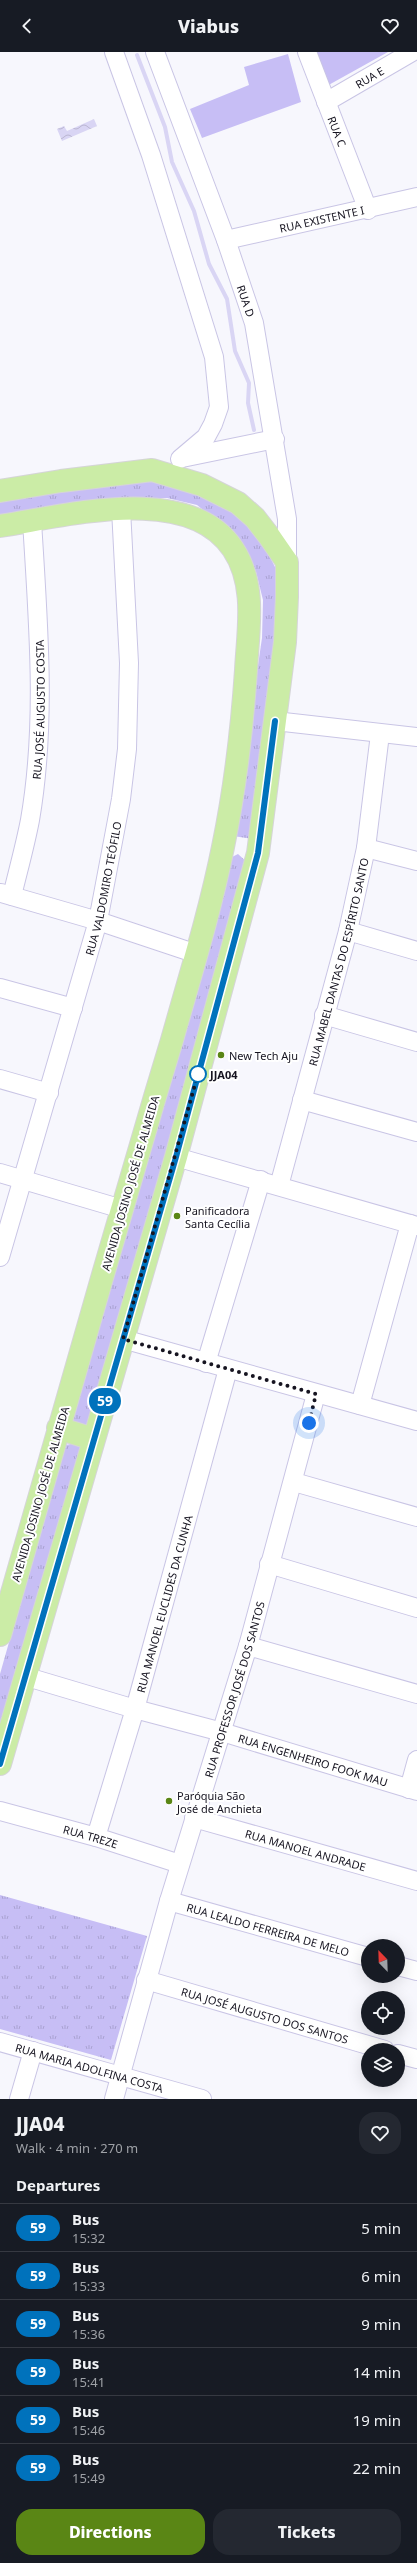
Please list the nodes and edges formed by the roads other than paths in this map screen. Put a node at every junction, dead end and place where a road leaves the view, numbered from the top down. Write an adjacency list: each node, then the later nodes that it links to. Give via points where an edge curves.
1 (114, 52): 10 (street, via 150,155 214,357 219,407 206,437)
2 (155, 52): 8 (street, RUA D)
3 (306, 52): 5 (street, RUA C)
4 (412, 52): 5 (street, RUA E)
5 (326, 102): 7 (street, RUA C)
6 (417, 197): 7 (street, RUA EXISTENTE I)
7 (368, 210): 8 (street, RUA EXISTENTE I)
8 (226, 240): 9 (street, RUA D, via 254,323)
9 (275, 439): 10 (street); 16 (street, RUA D, via 287,519)
10 (180, 459): 11 (street)
11 (152, 470): 12 (main road); 16 (main road, via 202,485 238,503 255,518)
12 (0, 491)
13 (121, 509): 14 (main road, AVENIDA JOSINO JOSÉ DE ALMEIDA); 20 (main road, AVENIDA JOSINO JOSÉ DE ALMEIDA, via 155,508 188,514 213,528 233,548 246,576 250,605 242,726); 25 (street, RUA VALDOMIRO TEÓFILO, via 129,663 127,748 121,799)
14 (32, 521): 15 (main road, AVENIDA JOSINO JOSÉ DE ALMEIDA); 24 (street, RUA JOSÉ AUGUSTO COSTA, via 41,660 39,731 30,819)
15 (0, 526)
16 (286, 562): 17 (main road, via 284,642)
17 (275, 721): 18 (street); 22 (main road)
18 (380, 734): 19 (street); 21 (street, RUA MABEL DANTAS DO ESPÍRITO SANTO)
19 (417, 737)
20 (223, 847): 22 (main road); 28 (main road, AVENIDA JOSINO JOSÉ DE ALMEIDA)
21 (366, 848): 23 (street); 26 (street, RUA MABEL DANTAS DO ESPÍRITO SANTO)
22 (258, 853): 37 (main road)
23 (417, 861)
24 (6, 895): 25 (street)
25 (98, 921): 28 (street); 30 (street, RUA VALDOMIRO TEÓFILO)
26 (348, 931): 27 (street); 31 (street, RUA MABEL DANTAS DO ESPÍRITO SANTO)
27 (417, 951)
28 (197, 954): 42 (main road, AVENIDA JOSINO JOSÉ DE ALMEIDA)
29 (0, 988): 30 (street)
30 (73, 1008): 34 (street, RUA VALDOMIRO TEÓFILO)
31 (324, 1015): 32 (street); 35 (street, RUA MABEL DANTAS DO ESPÍRITO SANTO)
32 (417, 1042)
33 (0, 1079): 34 (street)
34 (49, 1093): 39 (street, RUA VALDOMIRO TEÓFILO)
35 (302, 1100): 36 (street); 41 (street, RUA MABEL DANTAS DO ESPÍRITO SANTO)
36 (417, 1132)
37 (176, 1157): 40 (street); 45 (main road)
38 (0, 1173): 39 (street)
39 (23, 1180): 42 (street); 44 (street, RUA VALDOMIRO TEÓFILO)
40 (261, 1180): 41 (street); 46 (street)
41 (279, 1186): 43 (street)
42 (122, 1209): 51 (main road, AVENIDA JOSINO JOSÉ DE ALMEIDA)
43 (414, 1225): 49 (street)
44 (0, 1257)
45 (123, 1339): 46 (street); 52 (main road)
46 (206, 1363): 47 (street)
47 (228, 1369): 48 (street); 61 (street, RUA MANOEL EUCLIDES DA CUNHA)
48 (316, 1394): 49 (street); 53 (street, RUA PROFESSOR JOSÉ DOS SANTOS)
49 (360, 1405): 50 (street)
50 (417, 1421)
51 (58, 1428): 52 (main road); 57 (main road, AVENIDA JOSINO JOSÉ DE ALMEIDA)
52 (94, 1439): 59 (main road)
53 (294, 1482): 54 (street); 55 (street, RUA PROFESSOR JOSÉ DOS SANTOS)
54 (417, 1517)
55 (269, 1564): 56 (street); 58 (street, RUA PROFESSOR JOSÉ DOS SANTOS)
56 (417, 1608)
57 (0, 1635)
58 (248, 1646): 60 (street); 62 (street, RUA PROFESSOR JOSÉ DOS SANTOS)
59 (24, 1676): 61 (street, RUA ENGENHEIRO FOOK MAU); 64 (main road)
60 (417, 1694)
61 (135, 1709): 62 (street, RUA ENGENHEIRO FOOK MAU); 68 (street, RUA MANOEL EUCLIDES DA CUNHA)
62 (222, 1732): 65 (street, RUA ENGENHEIRO FOOK MAU); 67 (street, RUA PROFESSOR JOSÉ DOS SANTOS)
63 (417, 1760): 65 (street)
64 (0, 1764)
65 (413, 1790)
66 (0, 1811): 68 (street, RUA TREZE)
67 (194, 1818): 69 (street, RUA PROFESSOR JOSÉ DOS SANTOS); 70 (street, RUA MANOEL ANDRADE)
68 (96, 1837): 69 (street, RUA TREZE)
69 (180, 1864): 71 (street, RUA PROFESSOR JOSÉ DOS SANTOS)
70 (417, 1881)
71 (169, 1901): 72 (street, RUA LEALDO FERREIRA DE MELO); 75 (street, RUA PROFESSOR JOSÉ DOS SANTOS)
72 (361, 1955)
73 (405, 1968): 74 (street)
74 (417, 1971)
75 (146, 1980): 77 (street, RUA JOSÉ AUGUSTO DOS SANTOS); 81 (street, RUA PROFESSOR JOSÉ DOS SANTOS)
76 (0, 2042): 78 (street, RUA MARIA ADOLFINA COSTA)
77 (361, 2043)
78 (33, 2051): 81 (street, RUA MARIA ADOLFINA COSTA); 82 (street)
79 (405, 2056): 80 (street)
80 (417, 2059)
81 (119, 2075): 83 (street, RUA PROFESSOR JOSÉ DOS SANTOS); 84 (street, RUA MARIA ADOLFINA COSTA)
82 (19, 2099)
83 (114, 2099)
84 (202, 2099)

